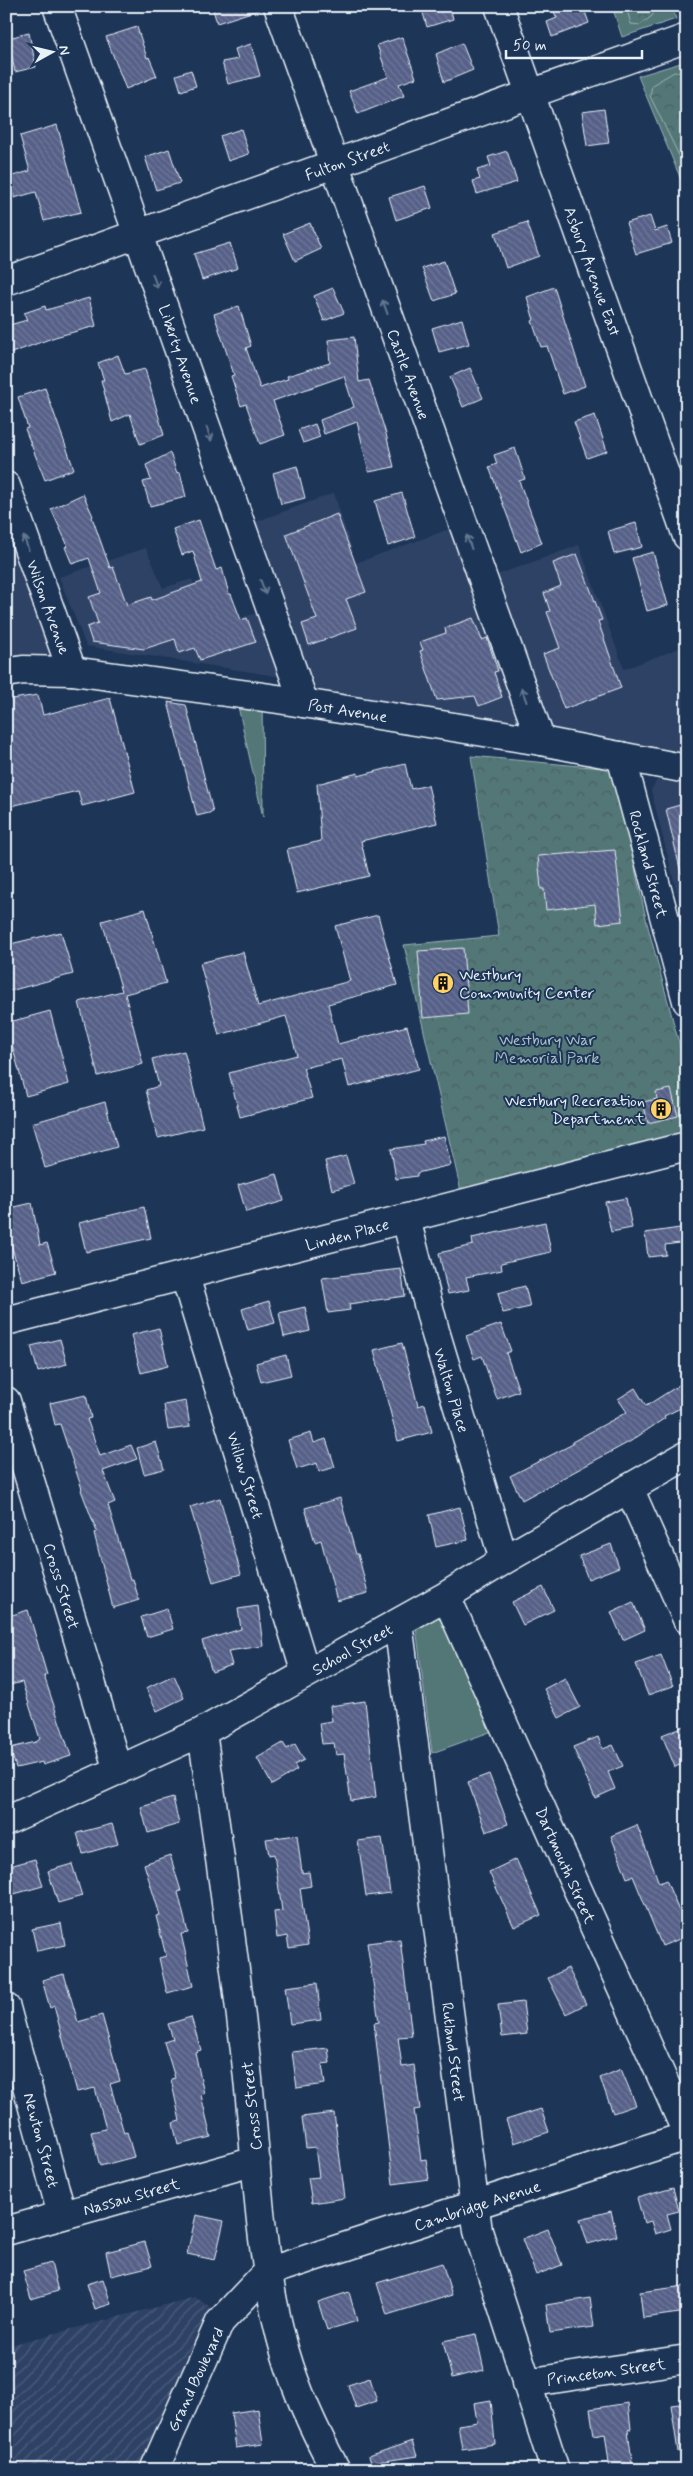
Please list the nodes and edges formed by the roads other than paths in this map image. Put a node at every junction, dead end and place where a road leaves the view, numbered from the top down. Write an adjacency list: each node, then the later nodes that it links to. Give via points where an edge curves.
1 (56, 6): 7 (street, Liberty Avenue)
2 (278, 6): 6 (street, Castle Avenue)
3 (499, 6): 5 (street, Asbury Avenue East)
4 (682, 40): 5 (street, Fulton Street)
5 (530, 94): 6 (street, Fulton Street); 10 (street, Asbury Avenue East)
6 (334, 164): 7 (street, Fulton Street); 14 (street, Castle Avenue, one-way to 6)
7 (138, 235): 8 (street, Fulton Street); 13 (street, Liberty Avenue, one-way to 13)
8 (6, 282)
9 (6, 486): 11 (street, Wilson Avenue, one-way to 9)
10 (687, 536)
11 (72, 671): 12 (street, Post Avenue, via 22,670); 13 (street, Post Avenue)
12 (6, 673)
13 (304, 703): 14 (street, Post Avenue)
14 (541, 741): 15 (street, Post Avenue)
15 (621, 756): 16 (street, Post Avenue); 17 (street, Rockland Street)
16 (687, 769)
17 (687, 1001)
18 (687, 1146): 19 (street, Linden Place)
19 (406, 1219): 20 (street, Linden Place); 25 (street, Walton Place, via 434,1331)
20 (185, 1276): 21 (street, Linden Place); 29 (street, Willow Street)
21 (6, 1321)
22 (6, 1401): 31 (street, Cross Street)
23 (687, 1455): 24 (street, School Street)
24 (629, 1488): 25 (street, School Street); 27 (street)
25 (504, 1560): 26 (street, School Street)
26 (446, 1596): 28 (street, School Street); 34 (street, Dartmouth Street)
27 (687, 1619)
28 (398, 1623): 29 (street, School Street); 36 (street, Rutland Street)
29 (306, 1674): 30 (street, School Street)
30 (202, 1732): 31 (street, School Street); 35 (street, Cross Street, via 246,2052)
31 (118, 1771): 32 (street, School Street)
32 (6, 1822)
33 (6, 2008): 37 (street, Newton Street)
34 (687, 2135): 36 (street, Cambridge Avenue)
35 (256, 2161): 37 (street, Nassau Street); 39 (street, Cross Street)
36 (474, 2207): 39 (street, Cambridge Avenue); 41 (street, Rutland Street, via 478,2232)
37 (62, 2215): 38 (street, Nassau Street)
38 (6, 2231)
39 (267, 2272): 42 (street, Grand Boulevard, via 220,2322); 43 (street, Cross Street, via 284,2351 296,2386)
40 (687, 2359): 41 (street, Princeton Street)
41 (526, 2382): 44 (street, Rutland Street)
42 (154, 2470)
43 (336, 2470)
44 (556, 2470)

